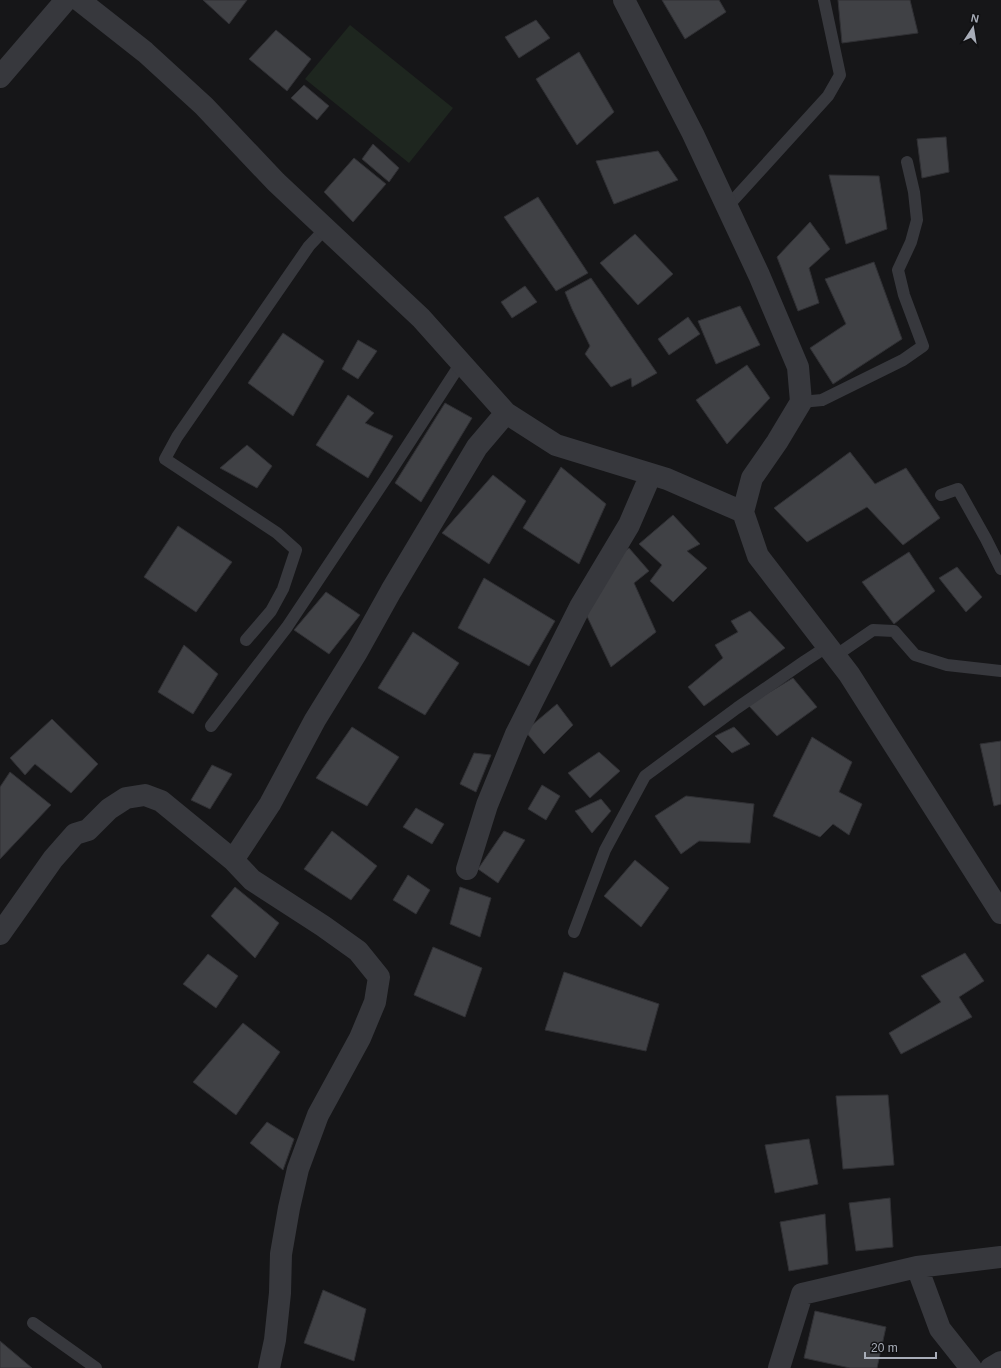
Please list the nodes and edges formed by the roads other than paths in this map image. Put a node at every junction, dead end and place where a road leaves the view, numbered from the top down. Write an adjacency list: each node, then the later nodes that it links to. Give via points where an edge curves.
1 (66, 0): 5 (street)
2 (79, 0): 8 (street, via 146,52 204,106 276,182)
3 (624, 0): 7 (street, via 693,134)
4 (824, 0): 7 (lane, via 840,75 828,96)
5 (0, 77)
6 (907, 162): 10 (lane, via 917,220 911,242 898,270 904,295 924,346 903,360 822,400)
7 (727, 207): 10 (street, via 798,367)
8 (326, 228): 9 (street, via 421,318); 16 (lane, via 309,246 177,437 165,459 277,533 296,550 283,589 270,611)
9 (461, 363): 11 (street); 19 (lane, via 287,627)
10 (800, 402): 14 (street, via 752,478)
11 (506, 413): 12 (street, via 556,445); 20 (street, via 477,447 315,720 270,804)
12 (651, 474): 14 (street); 21 (street, via 629,525 580,607 516,734 487,805)
13 (941, 494): 15 (lane, via 958,489)
14 (743, 512): 17 (street, via 758,556)
15 (1001, 569)
16 (246, 640)
17 (832, 651): 18 (lane, via 873,630 894,631 915,655 947,664); 22 (street); 23 (lane, via 805,661 645,776 605,850)
18 (1001, 672)
19 (212, 726)
20 (233, 860): 24 (street, via 161,801 145,795 126,798 109,809 88,830 75,834 53,859); 30 (street, via 252,880 358,951 380,977 375,1002 360,1038 318,1115 298,1170 281,1254 275,1340)
21 (467, 870)
22 (1001, 913)
23 (574, 932)
24 (0, 934)
25 (1001, 1257): 26 (street)
26 (917, 1267): 31 (street, via 802,1294); 32 (street, via 940,1329)
27 (33, 1323): 29 (lane)
28 (1001, 1362): 33 (street)
29 (96, 1368)
30 (269, 1368)
31 (779, 1368)
32 (971, 1368)
33 (991, 1368)

